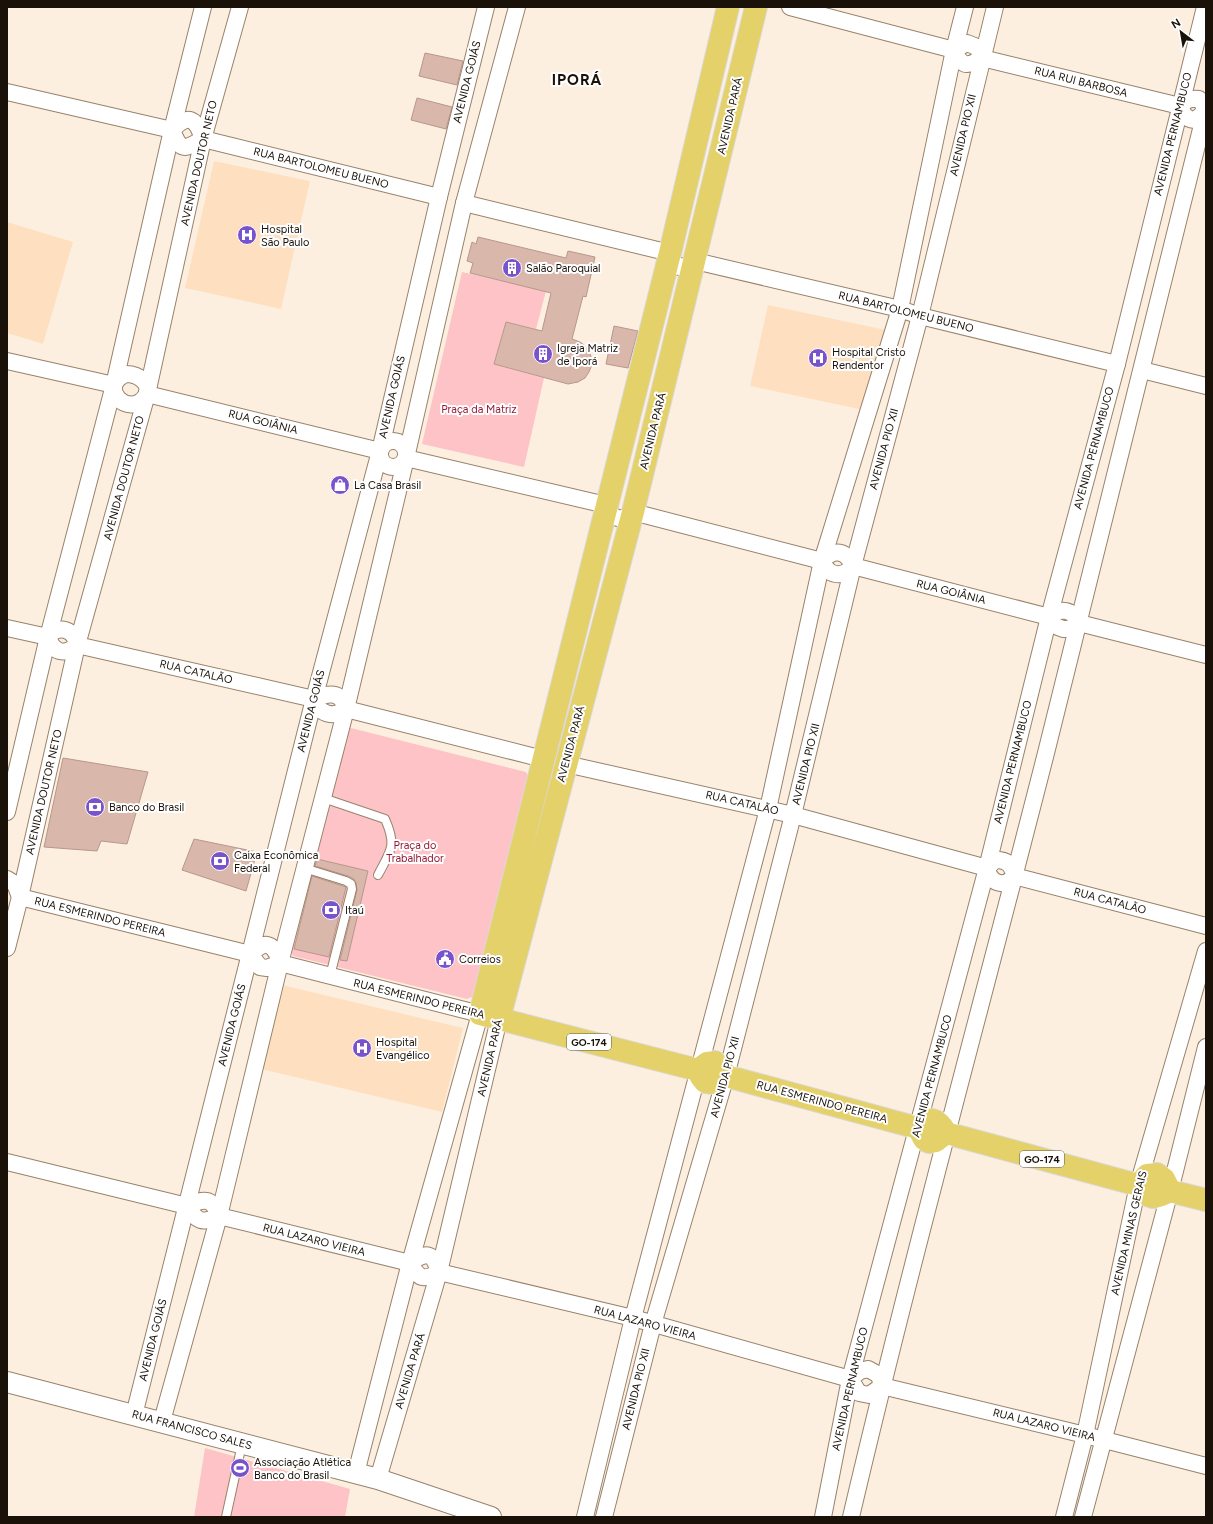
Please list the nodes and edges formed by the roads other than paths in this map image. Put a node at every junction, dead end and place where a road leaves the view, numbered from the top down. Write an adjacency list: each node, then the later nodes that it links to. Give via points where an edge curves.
1 (203, 7): 16 (street)
2 (240, 7): 17 (street, AVENIDA DOUTOR NETO)
3 (486, 7): 18 (street, AVENIDA GOIÁS)
4 (517, 7): 19 (street)
5 (728, 7): 20 (main road, AVENIDA PARÁ)
6 (756, 7): 21 (main road, AVENIDA PARÁ)
7 (790, 7): 11 (street)
8 (965, 7): 11 (street, AVENIDA PIO XII)
9 (994, 7): 12 (street, AVENIDA PIO XII)
10 (1205, 7): 14 (street, AVENIDA PERNAMBUCO)
11 (954, 50): 12 (street, via 959,61 964,64); 22 (street, AVENIDA PIO XII)
12 (982, 58): 14 (street, RUA RUI BARBOSA); 23 (street, AVENIDA PIO XII)
13 (7, 92): 16 (street)
14 (1180, 106): 15 (street, via 1186,100 1199,99); 25 (street, AVENIDA PERNAMBUCO)
15 (1206, 111): 26 (street)
16 (172, 130): 17 (street, via 176,140 184,147 194,145); 17 (street, via 180,122 191,120 199,126); 27 (street)
17 (203, 139): 18 (street, RUA BARTOLOMEU BUENO); 29 (street, AVENIDA DOUTOR NETO)
18 (439, 197): 19 (street, via 447,188 455,188 462,192); 30 (street, AVENIDA GOIÁS)
19 (464, 203): 20 (street); 31 (street)
20 (670, 253): 21 (street, via 677,247 685,247 690,250); 32 (main road, AVENIDA PARÁ)
21 (695, 261): 22 (street, RUA BARTOLOMEU BUENO); 33 (main road, AVENIDA PARÁ)
22 (900, 309): 23 (street, RUA BARTOLOMEU BUENO); 34 (street, AVENIDA PIO XII)
23 (920, 316): 25 (street, RUA BARTOLOMEU BUENO); 35 (street, AVENIDA PIO XII)
24 (7, 361): 27 (street)
25 (1117, 364): 26 (street, via 1124,356 1131,355 1137,358); 36 (street, AVENIDA PERNAMBUCO)
26 (1142, 370): 28 (street); 37 (street)
27 (114, 385): 29 (street, via 121,376 137,375 145,383); 39 (street)
28 (1206, 386)
29 (147, 394): 30 (street, RUA GOIÂNIA); 40 (street, AVENIDA DOUTOR NETO)
30 (380, 450): 31 (street, via 384,443 397,441 404,446); 42 (street, AVENIDA GOIÁS)
31 (406, 458): 32 (street); 43 (street)
32 (606, 505): 33 (street, via 611,499 619,497 631,504); 44 (main road, AVENIDA PARÁ)
33 (633, 512): 34 (street); 45 (main road, AVENIDA PARÁ)
34 (822, 561): 35 (street, RUA GOIÂNIA, via 835,552 844,554); 48 (street, AVENIDA PIO XII)
35 (853, 566): 36 (street, RUA GOIÂNIA); 50 (street, AVENIDA PIO XII)
36 (1049, 617): 37 (street, via 1057,611 1066,610 1074,615); 52 (street, AVENIDA PERNAMBUCO)
37 (1079, 623): 41 (street); 54 (street)
38 (7, 628): 39 (street)
39 (48, 637): 40 (street, via 55,630 66,630 74,635); 46 (street)
40 (77, 645): 42 (street, RUA CATALÃO); 56 (street, AVENIDA DOUTOR NETO)
41 (1206, 655)
42 (314, 699): 43 (street, via 318,708 327,714 337,714); 60 (street, AVENIDA GOIÁS)
43 (346, 708): 44 (street); 47 (street)
44 (543, 759): 45 (street, via 550,750 557,749 564,753); 63 (main road, AVENIDA PARÁ)
45 (566, 764): 48 (street, RUA CATALÃO); 63 (main road, AVENIDA PARÁ)
46 (11, 778): 49 (street)
47 (322, 798): 51 (street); 53 (lane, via 385,819 392,835 391,851)
48 (768, 809): 50 (street, RUA CATALÃO); 65 (street, AVENIDA PIO XII)
49 (7, 812)
50 (793, 815): 52 (street, RUA CATALÃO); 66 (street, AVENIDA PIO XII)
51 (304, 868): 61 (street); 62 (lane, via 346,880 351,884 352,889)
52 (987, 868): 54 (street, via 994,861 1004,861 1012,866); 67 (street, AVENIDA PERNAMBUCO)
53 (378, 875)
54 (1014, 876): 57 (street, RUA CATALÃO); 68 (street)
55 (7, 879): 56 (street, RUA ESMERINDO PEREIRA, via 15,884)
56 (14, 900): 58 (street, AVENIDA DOUTOR NETO); 60 (street, RUA ESMERINDO PEREIRA)
57 (1206, 926)
58 (7, 948)
59 (1206, 951): 70 (street, AVENIDA MINAS GERAIS)
60 (250, 954): 61 (street, via 261,946 269,946 274,949); 73 (street, AVENIDA GOIÁS)
61 (280, 963): 62 (street, RUA ESMERINDO PEREIRA); 74 (street)
62 (330, 976): 63 (street, RUA ESMERINDO PEREIRA)
63 (490, 1016): 65 (main road, RUA ESMERINDO PEREIRA / GO-174); 75 (street, AVENIDA PARÁ); 76 (street, AVENIDA PARÁ)
64 (1206, 1047): 71 (street)
65 (698, 1070): 66 (main road, via 707,1063 715,1062); 77 (street, AVENIDA PIO XII)
66 (726, 1076): 67 (main road, RUA ESMERINDO PEREIRA); 78 (street, AVENIDA PIO XII)
67 (918, 1128): 68 (main road, via 929,1142 936,1141); 79 (street, AVENIDA PERNAMBUCO)
68 (946, 1133): 70 (main road, GO-174); 81 (street)
69 (7, 1162): 73 (street)
70 (1138, 1185): 71 (main road, via 1146,1175 1157,1174 1164,1179); 84 (street, AVENIDA MINAS GERAIS)
71 (1170, 1191): 72 (main road); 85 (street)
72 (1206, 1200)
73 (187, 1206): 74 (street, RUA LAZARO VIEIRA, via 194,1217 202,1222); 82 (street, AVENIDA GOIÁS)
74 (219, 1216): 75 (street, RUA LAZARO VIEIRA); 83 (street)
75 (410, 1263): 76 (street, via 422,1255 429,1255 436,1261); 88 (street, AVENIDA PARÁ)
76 (439, 1272): 77 (street, RUA LAZARO VIEIRA); 89 (street, AVENIDA PARÁ)
77 (633, 1318): 78 (street, RUA LAZARO VIEIRA); 92 (street, AVENIDA PIO XII)
78 (653, 1324): 79 (street, RUA LAZARO VIEIRA); 93 (street, AVENIDA PIO XII)
79 (850, 1379): 81 (street, via 859,1393 869,1395); 94 (street, AVENIDA PERNAMBUCO)
80 (7, 1382): 82 (street, RUA FRANCISCO SALES)
81 (882, 1386): 84 (street, RUA LAZARO VIEIRA); 95 (street)
82 (134, 1415): 83 (street, RUA FRANCISCO SALES)
83 (162, 1421): 86 (street, RUA FRANCISCO SALES)
84 (1085, 1435): 85 (street, RUA LAZARO VIEIRA); 96 (street, AVENIDA MINAS GERAIS)
85 (1102, 1440): 87 (street, RUA LAZARO VIEIRA); 97 (street)
86 (242, 1443): 88 (street, RUA FRANCISCO SALES); 90 (lane)
87 (1206, 1466)
88 (356, 1473): 89 (street, RUA FRANCISCO SALES)
89 (378, 1479): 91 (street, RUA FRANCISCO SALES)
90 (226, 1517)
91 (491, 1517)
92 (585, 1517)
93 (604, 1517)
94 (823, 1517)
95 (851, 1517)
96 (1064, 1517)
97 (1083, 1517)

